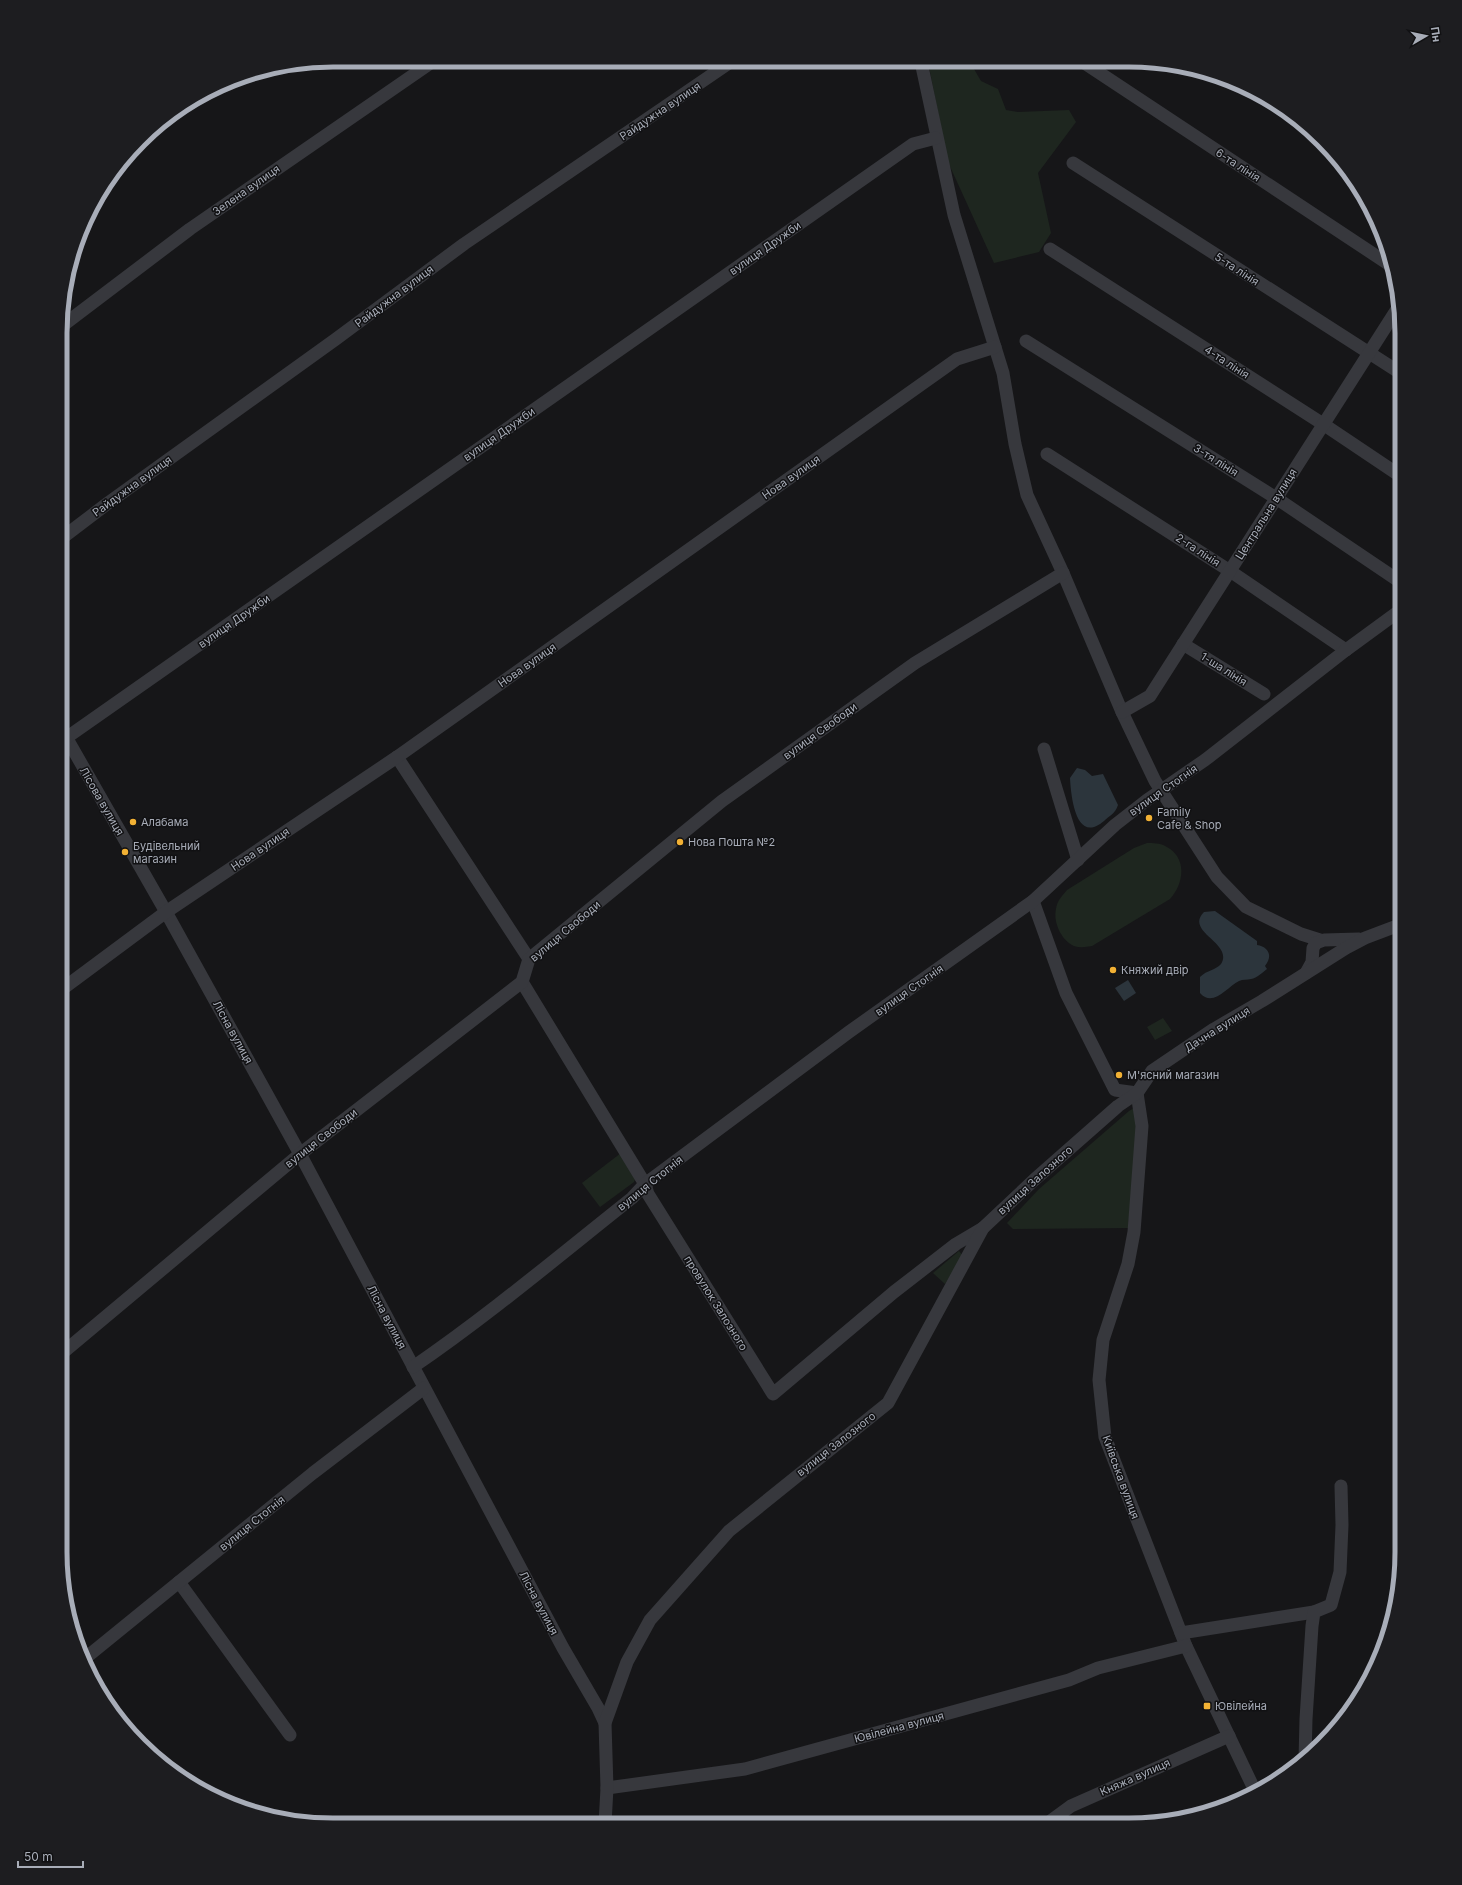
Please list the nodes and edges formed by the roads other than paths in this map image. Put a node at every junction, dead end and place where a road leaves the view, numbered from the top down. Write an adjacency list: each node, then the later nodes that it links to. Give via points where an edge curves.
1 (424, 67): 10 (street, Зелена вулиця, via 190,229)
2 (723, 67): 19 (street, Райдужна вулиця, via 464,244)
3 (922, 67): 5 (street)
4 (1091, 67): 8 (street, 6-та лінія)
5 (936, 138): 12 (street, via 954,215); 28 (street, вулиця Дружби, via 913,144)
6 (1073, 163): 13 (street, 5-та лінія)
7 (1050, 250): 15 (street, 4-та лінія)
8 (1385, 262)
9 (1394, 313): 13 (street, Центральна вулиця)
10 (68, 322)
11 (1026, 341): 18 (street, 3-тя лінія)
12 (995, 347): 21 (street, via 1003,373 1027,495); 31 (street, Нова вулиця, via 957,359)
13 (1369, 353): 14 (street, 5-та лінія); 15 (street, Центральна вулиця)
14 (1395, 370)
15 (1324, 424): 17 (street, 4-та лінія); 18 (street, Центральна вулиця)
16 (1047, 454): 20 (street, 2-га лінія)
17 (1395, 472)
18 (1276, 498): 20 (street, Центральна вулиця); 22 (street, 3-тя лінія)
19 (67, 534)
20 (1230, 571): 24 (street, Центральна вулиця); 25 (street, 2-га лінія)
21 (1063, 573): 27 (street); 41 (street, вулиця Свободи, via 915,663 722,801)
22 (1395, 578)
23 (1395, 614): 25 (street, вулиця Стогнія)
24 (1183, 644): 26 (street, 1-ша лінія); 27 (street, Центральна вулиця, via 1150,696)
25 (1346, 650): 32 (street, вулиця Стогнія, via 1205,760)
26 (1264, 694)
27 (1122, 712): 32 (street)
28 (67, 732)
29 (67, 739): 35 (street, Лісова вулиця)
30 (1044, 750): 33 (street)
31 (397, 757): 35 (street, Нова вулиця); 41 (street)
32 (1161, 791): 33 (street, вулиця Стогнія, via 1115,825); 37 (street, via 1217,877 1246,908)
33 (1078, 860): 34 (street, вулиця Стогнія)
34 (1033, 901): 46 (street, via 1066,993 1115,1090); 48 (street, вулиця Стогнія, via 849,1032)
35 (166, 912): 45 (street, Нова вулиця); 47 (street, Лісна вулиця)
36 (1395, 927): 38 (street)
37 (1301, 934): 39 (street); 40 (street, via 1306,938)
38 (1365, 938): 39 (street); 42 (street, Дачна вулиця)
39 (1324, 941): 40 (street, via 1316,943); 42 (street, via 1334,948 1333,956)
40 (1313, 954): 42 (street, via 1319,960); 43 (street)
41 (529, 959): 44 (street, вулиця Свободи)
42 (1328, 960): 43 (street, Дачна вулиця)
43 (1306, 973): 46 (street, Дачна вулиця, via 1214,1029 1152,1071)
44 (522, 982): 47 (street, вулиця Свободи); 48 (street, провулок Залозного)
45 (67, 986)
46 (1137, 1093): 49 (street, вулиця Залозного, via 1118,1106); 56 (street, Київська вулиця, via 1142,1126 1134,1232 1128,1264 1103,1340 1099,1380 1105,1437)
47 (300, 1154): 50 (street, вулиця Свободи); 51 (street, Лісна вулиця)
48 (645, 1184): 49 (street, провулок Залозного, via 648,1194 773,1394 894,1292 956,1244); 51 (street, вулиця Стогнія, via 632,1198 506,1299)
49 (983, 1228): 59 (street, вулиця Залозного, via 888,1403 729,1531 650,1620 627,1662)
50 (67, 1349)
51 (413, 1367): 52 (street, Лісна вулиця)
52 (424, 1388): 54 (street, вулиця Стогнія, via 313,1473); 59 (street, Лісна вулиця)
53 (1341, 1486): 55 (street, via 1340,1572 1331,1605)
54 (179, 1582): 58 (street, вулиця Стогнія); 60 (street)
55 (1314, 1612): 56 (street); 62 (street, via 1308,1664)
56 (1181, 1634): 57 (street, Київська вулиця)
57 (1186, 1646): 61 (street, Київська вулиця); 64 (street, Ювілейна вулиця, via 1098,1668 1069,1680 745,1769)
58 (88, 1656)
59 (605, 1723): 64 (street, вулиця Залозного)
60 (290, 1735)
61 (1229, 1736): 63 (street, Київська вулиця); 66 (street, Княжа вулиця, via 1071,1806)
62 (1305, 1752)
63 (1253, 1787)
64 (607, 1788): 65 (street, вулиця Залозного)
65 (605, 1818)
66 (1054, 1818)

